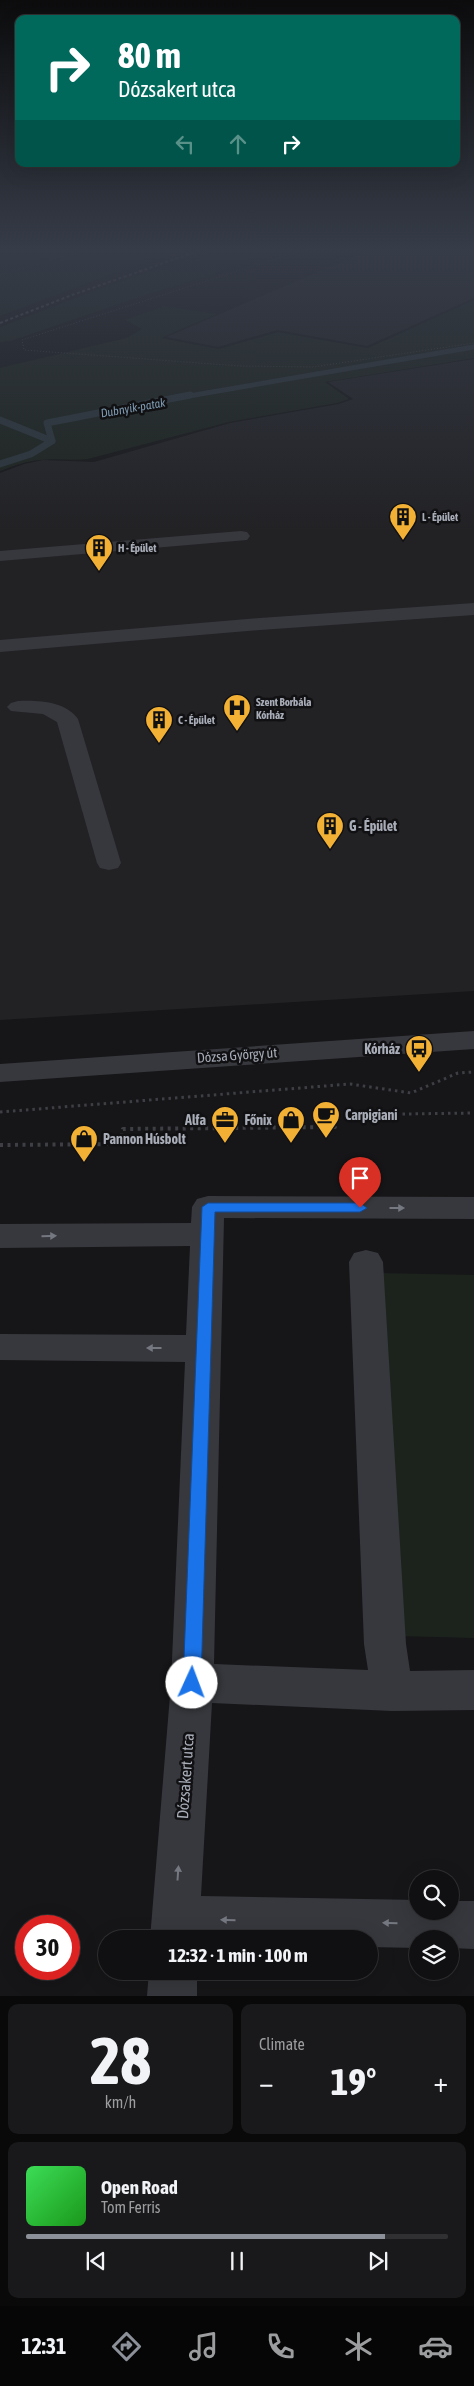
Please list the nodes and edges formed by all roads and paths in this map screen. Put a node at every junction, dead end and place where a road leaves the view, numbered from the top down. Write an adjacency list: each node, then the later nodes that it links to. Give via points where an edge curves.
1 (23, 344): 2 (path, via 24,350 149,361 312,367)
2 (468, 344)
3 (241, 536): 4 (street)
4 (0, 556)
5 (474, 609): 6 (street)
6 (0, 646)
7 (18, 707): 8 (street, via 39,706 58,711 67,719)
8 (109, 863)
9 (474, 1040): 11 (street, Dózsa György út)
10 (474, 1072): 12 (path, via 458,1073 411,1093 350,1084)
11 (0, 1073)
12 (0, 1112)
13 (474, 1113): 14 (path, via 335,1114 335,1127 122,1129 120,1144)
14 (0, 1145)
15 (474, 1208): 16 (street, Dózsakert utca, one-way to 15, via 208,1207)
16 (208, 1234): 17 (street, one-way to 16); 20 (street, Dózsakert utca)
17 (0, 1236)
18 (366, 1262): 23 (street, via 385,1644)
19 (0, 1347): 20 (street, one-way to 19)
20 (203, 1349): 21 (street, Dózsakert utca)
21 (192, 1683): 23 (street); 25 (street, Dózsakert utca, one-way to 21)
22 (474, 1690): 23 (street)
23 (392, 1691)
24 (474, 1924): 25 (street, Dózsakert utca, one-way to 25)
25 (175, 1929)
26 (173, 1980): 27 (street)
27 (172, 1996)

